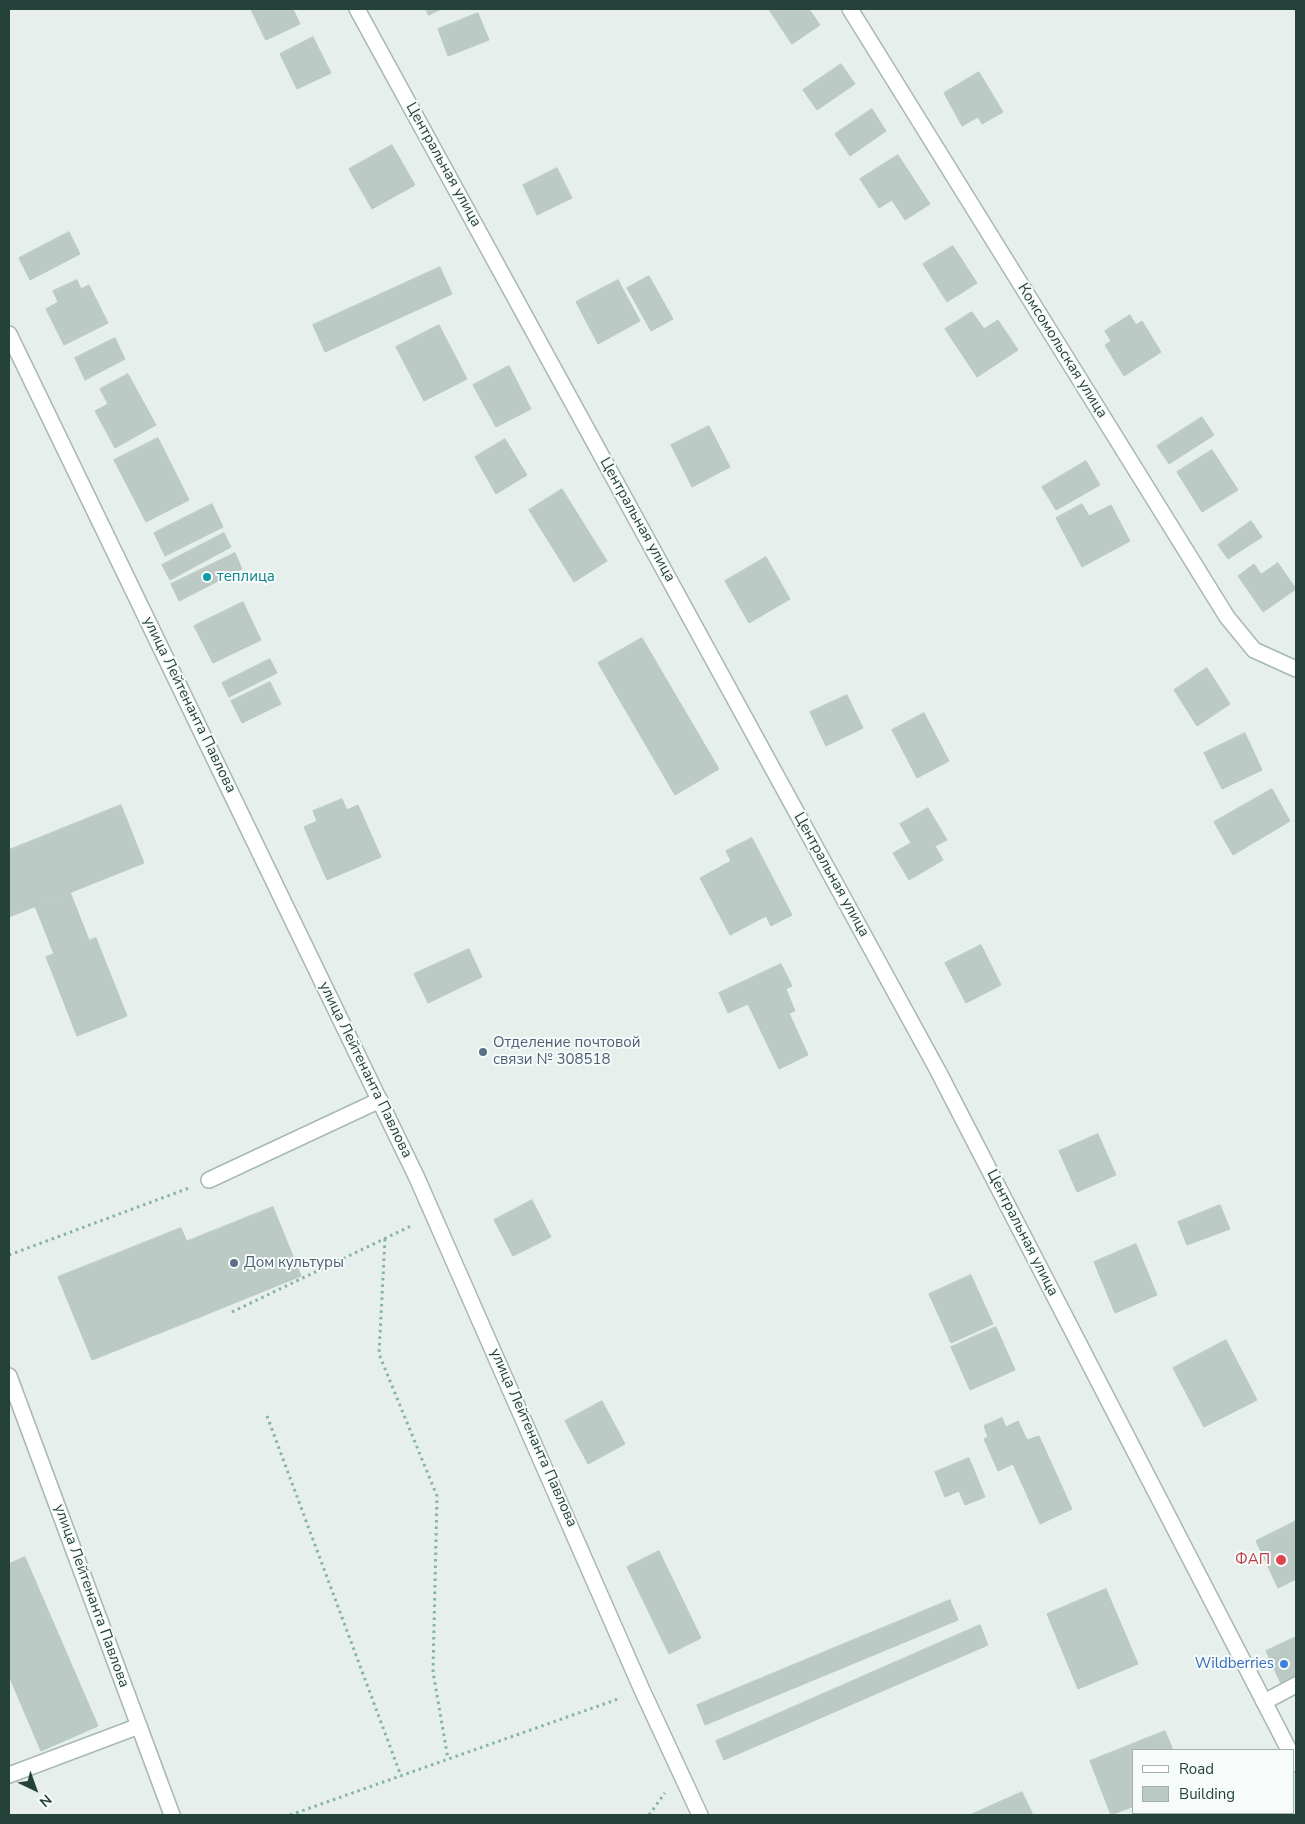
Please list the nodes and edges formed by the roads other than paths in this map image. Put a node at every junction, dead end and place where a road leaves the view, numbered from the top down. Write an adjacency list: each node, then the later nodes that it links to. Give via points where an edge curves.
1 (357, 9): 9 (street, Центральная улица, via 937,1069)
2 (850, 9): 4 (street, Комсомольская улица, via 1227,617 1254,650)
3 (9, 334): 5 (street, улица Лейтенанта Павлова)
4 (1296, 669)
5 (380, 1100): 6 (street); 14 (street, улица Лейтенанта Павлова)
6 (209, 1180)
7 (9, 1376): 10 (street, улица Лейтенанта Павлова)
8 (1296, 1685): 9 (street)
9 (1264, 1702): 11 (street, Центральная улица)
10 (139, 1726): 12 (street); 13 (street, улица Лейтенанта Павлова)
11 (1288, 1749)
12 (9, 1775)
13 (172, 1815)
14 (700, 1815)

